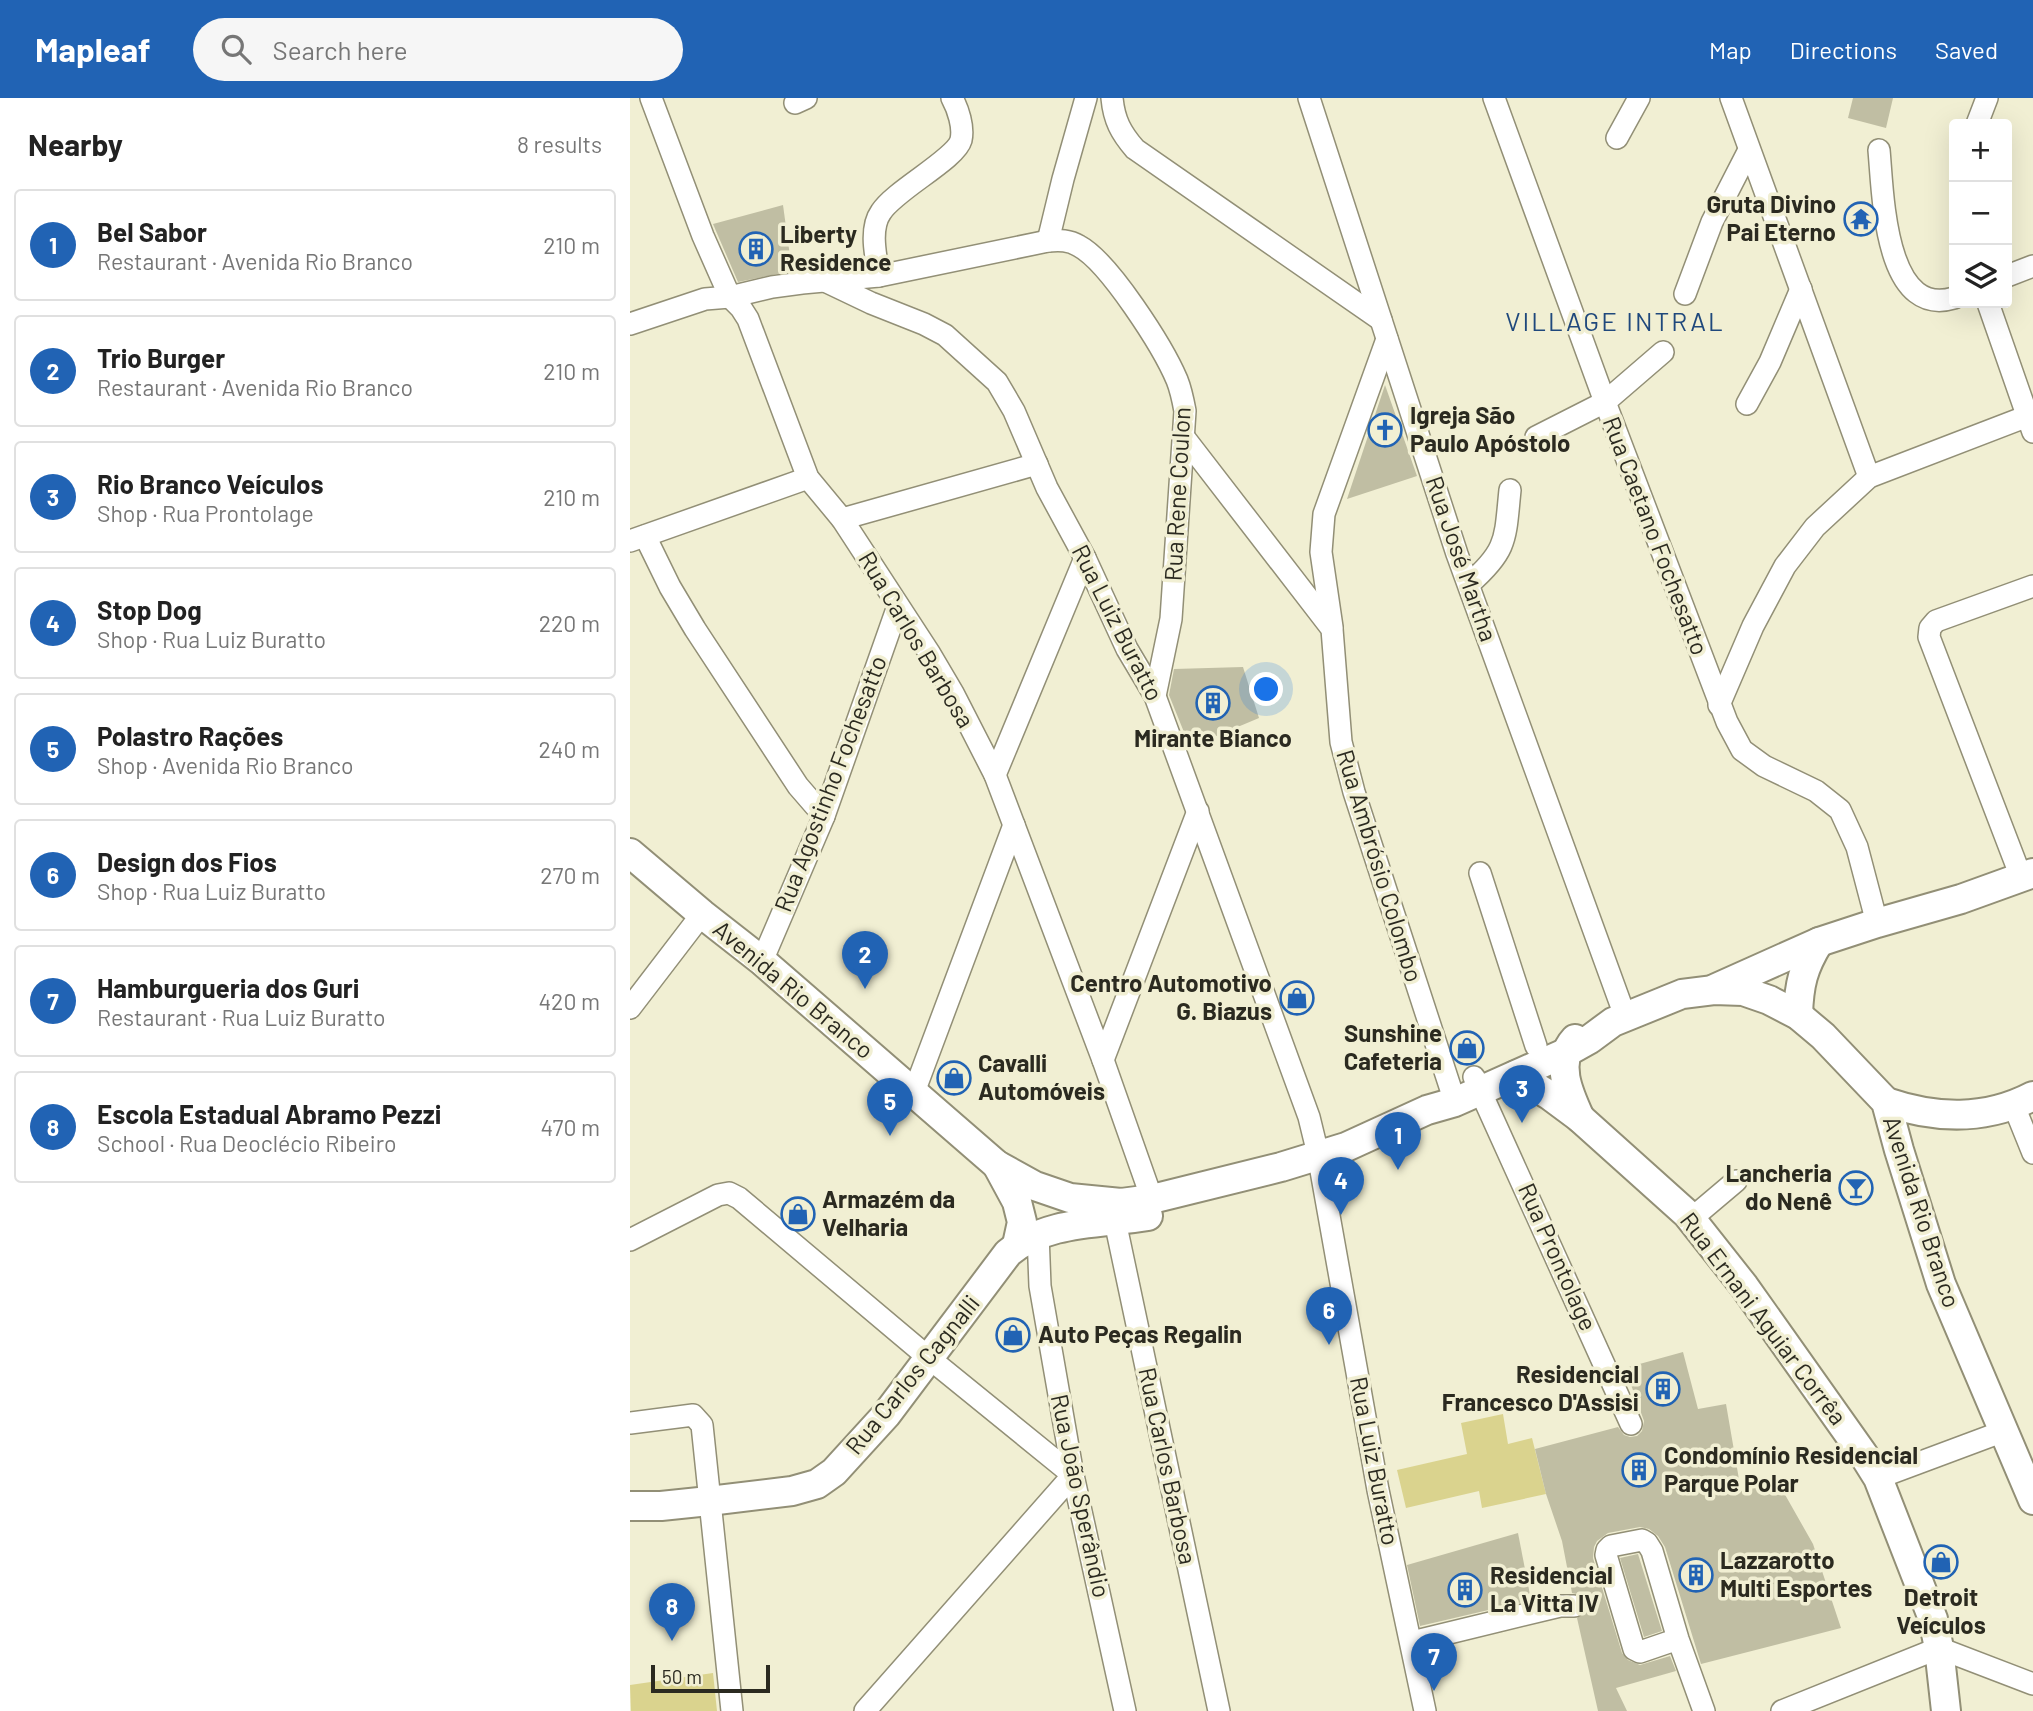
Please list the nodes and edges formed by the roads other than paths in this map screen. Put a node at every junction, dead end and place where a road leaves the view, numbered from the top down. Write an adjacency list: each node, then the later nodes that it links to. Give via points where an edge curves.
1 (651, 98): 21 (street, Rua Carlos Barbosa)
2 (952, 98): 17 (street, via 961,141 879,213 875,248)
3 (1086, 98): 14 (street)
4 (1112, 98): 25 (street, via 1122,134 1135,149)
5 (1309, 98): 25 (street, Rua José Martha)
6 (1494, 98): 27 (street, Rua Caetano Fochesatto)
7 (1639, 98): 11 (street)
8 (1731, 98): 12 (street)
9 (1987, 98): 10 (street)
10 (1979, 119)
11 (1617, 138)
12 (1749, 150): 19 (street); 20 (street, via 1713,222)
13 (1879, 150): 22 (street, via 1884,216 1901,273 1924,298)
14 (1048, 241): 17 (street, Rua Rene Coulon); 30 (street, Rua Rene Coulon, via 1068,240 1094,256 1137,310 1182,393)
15 (2033, 266): 16 (street)
16 (2012, 274)
17 (879, 275): 18 (street, Rua Rene Coulon)
18 (827, 282): 21 (street); 32 (street, Rua Luiz Buratto, via 945,335 972,358 997,382)
19 (1801, 289): 28 (street, via 1770,362); 33 (street)
20 (1685, 294)
21 (730, 297): 24 (street, via 705,299); 34 (street, Rua Carlos Barbosa, via 748,320)
22 (1949, 299)
23 (1990, 308): 29 (street)
24 (630, 324)
25 (1384, 330): 39 (street, Rua José Martha); 42 (street, Rua Ambrósio Colombo, via 1324,514 1321,552)
26 (1663, 352): 27 (street)
27 (1605, 402): 31 (street); 44 (street, Rua Caetano Fochesatto)
28 (1746, 404)
29 (2031, 421): 33 (street)
30 (1183, 436): 42 (street); 43 (street, Rua Rene Coulon, via 1171,619)
31 (1536, 437)
32 (1037, 464): 36 (street); 38 (street, Rua Luiz Buratto)
33 (1869, 477): 44 (street, via 1815,527 1785,566)
34 (808, 478): 36 (street, Rua Carlos Barbosa); 37 (street)
35 (1510, 490): 39 (street, via 1505,539 1490,564)
36 (842, 519): 41 (street, Rua Carlos Barbosa)
37 (638, 538): 47 (street, via 798,786)
38 (1085, 558): 43 (street, Rua Luiz Buratto, via 1127,649); 45 (street)
39 (1469, 584): 59 (street, Rua José Martha)
40 (2033, 586): 51 (street, via 1936,621 1929,637)
41 (898, 606): 45 (street, Rua Carlos Barbosa, via 953,693); 47 (street, Rua Agostinho Fochesatto)
42 (1332, 629): 66 (street, Rua Ambrósio Colombo, via 1341,742)
43 (1155, 696): 46 (street, Rua Luiz Buratto)
44 (1719, 705): 53 (street, Rua Caetano Fochesatto, via 1742,750 1816,791 1840,810 1857,847)
45 (995, 775): 48 (street, Rua Carlos Barbosa)
46 (1198, 811): 62 (street); 71 (street, Rua Luiz Buratto, via 1309,1117)
47 (824, 816): 55 (street, Rua Agostinho Fochesatto)
48 (1014, 825): 62 (street, Rua Carlos Barbosa); 65 (street)
49 (630, 853): 52 (main road, Avenida Rio Branco)
50 (1480, 873): 60 (street)
51 (2027, 875): 53 (main road)
52 (702, 914): 55 (main road, Avenida Rio Branco); 57 (street)
53 (1877, 923): 54 (main road)
54 (1819, 942): 56 (main road); 58 (main road, via 1801,977)
55 (762, 961): 65 (main road, Avenida Rio Branco)
56 (1714, 990): 58 (main road, Avenida Rio Branco, via 1743,991); 59 (main road, Avenida Rio Branco, via 1682,994)
57 (630, 1008)
58 (1798, 1015): 68 (main road, Avenida Rio Branco)
59 (1611, 1020): 60 (main road, Avenida Rio Branco); 61 (main road, Avenida Rio Branco)
60 (1536, 1046): 64 (main road, Avenida Rio Branco)
61 (1565, 1053): 63 (main road, Avenida Rio Branco); 69 (main road, Rua Ernani Aguiar Corrêa, via 1566,1086)
62 (1103, 1060): 74 (street, Rua Carlos Barbosa)
63 (1516, 1076): 64 (main road, Avenida Rio Branco); 69 (main road, Rua Ernani Aguiar Corrêa)
64 (1478, 1084): 66 (main road, Avenida Rio Branco); 82 (street, Rua Prontolage)
65 (914, 1092): 72 (main road, Avenida Rio Branco)
66 (1452, 1096): 71 (main road, Avenida Rio Branco)
67 (2023, 1101): 68 (main road, via 1986,1113 1953,1116); 70 (street)
68 (1886, 1102): 83 (main road, Avenida Rio Branco, via 1941,1283)
69 (1580, 1118): 75 (main road, Rua Ernani Aguiar Corrêa)
70 (2033, 1153)
71 (1319, 1162): 74 (main road, Avenida Rio Branco); 76 (main road, Avenida Rio Branco, via 1291,1180); 91 (street, Rua Luiz Buratto, via 1378,1490)
72 (997, 1165): 74 (main road, Avenida Rio Branco, via 1070,1198 1121,1203); 78 (main road, via 1019,1212)
73 (1736, 1181): 75 (street)
74 (1152, 1199)
75 (1691, 1219): 85 (main road, Rua Ernani Aguiar Corrêa, via 1744,1286)
76 (1115, 1221): 78 (main road, Avenida Rio Branco, via 1082,1224); 97 (street, Rua Carlos Barbosa)
77 (630, 1240): 80 (street, via 729,1193)
78 (1021, 1244): 79 (street, Rua João Sperândio); 79 (street, via 1023,1263); 80 (main road, Rua Carlos Cagnalli)
79 (1040, 1286): 84 (street, Rua João Sperândio)
80 (929, 1358): 84 (street); 87 (main road, Rua Carlos Cagnalli, via 886,1415 834,1472 817,1484)
81 (630, 1423): 87 (street, via 693,1415 702,1425)
82 (1631, 1424)
83 (2004, 1431): 85 (street); 86 (main road, Avenida Rio Branco)
84 (1073, 1475): 94 (street, Rua João Sperândio); 96 (street)
85 (1878, 1478): 92 (main road, Rua Ernani Aguiar Corrêa, via 1933,1619)
86 (2033, 1500)
87 (709, 1502): 88 (main road, Rua Carlos Cagnalli); 95 (street)
88 (630, 1506)
89 (1574, 1606): 91 (street)
90 (1678, 1639): 90 (street, via 1647,1544 1642,1540 1611,1546 1606,1555 1634,1649 1640,1652); 99 (street)
91 (1412, 1642): 98 (street, Rua Luiz Buratto)
92 (1939, 1648): 93 (street); 100 (street); 101 (main road, Rua Ernani Aguiar Corrêa)
93 (2033, 1684)
94 (1125, 1708)
95 (732, 1711)
96 (864, 1711)
97 (1219, 1711)
98 (1425, 1711)
99 (1704, 1711)
100 (1782, 1711)
101 (1946, 1711)

